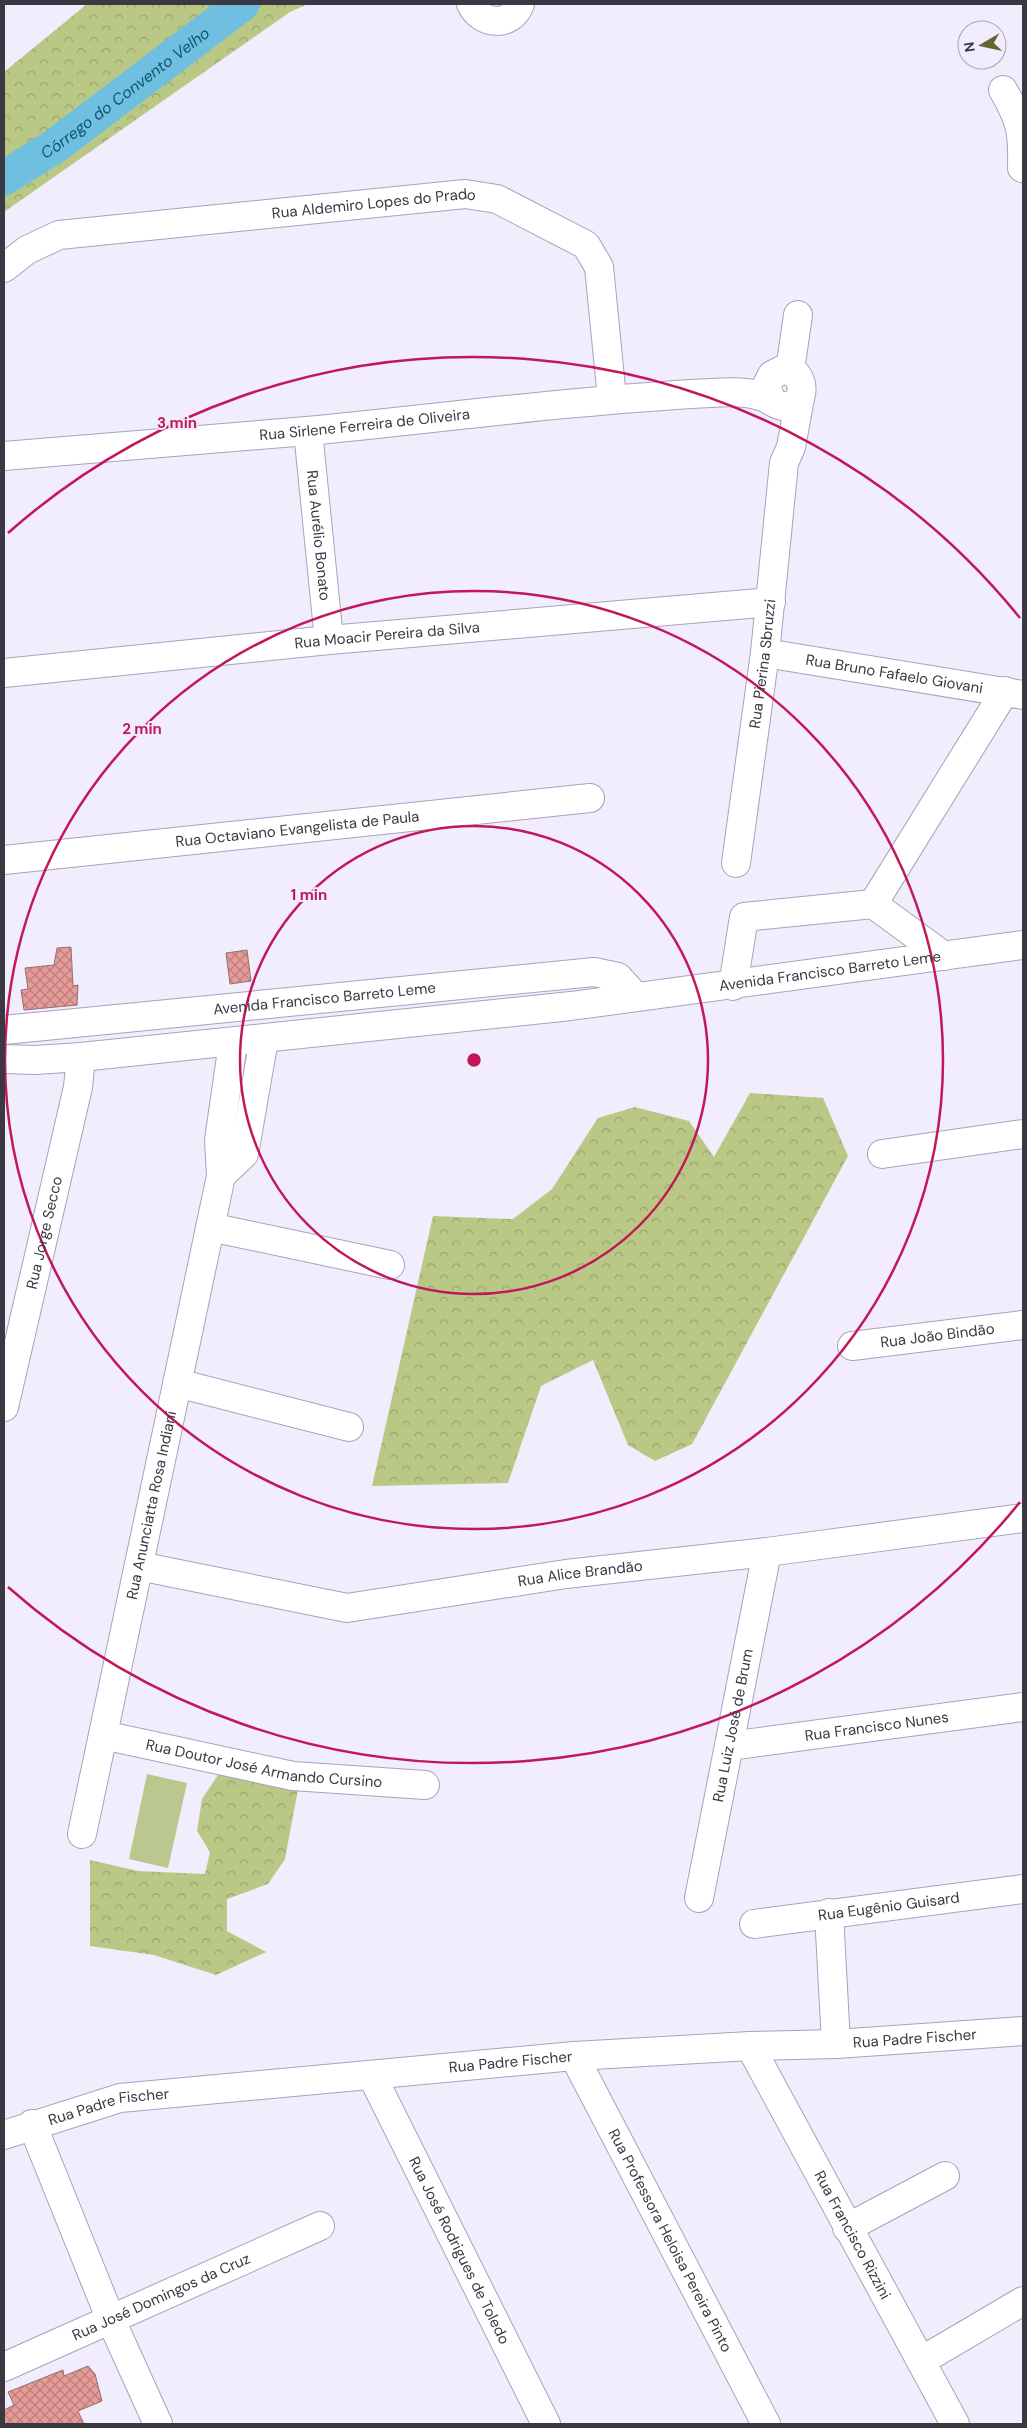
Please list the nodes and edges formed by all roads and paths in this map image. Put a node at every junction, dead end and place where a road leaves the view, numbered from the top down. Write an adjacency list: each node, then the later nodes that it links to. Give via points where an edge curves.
1 (471, 4): 2 (street, via 480,16 496,22 512,15)
2 (520, 4)
3 (1002, 90): 4 (street, via 1017,115)
4 (1022, 168)
5 (4, 268): 8 (street, Rua Aldemiro Lopes do Prado, via 27,250 59,235 465,194 497,199 586,245 599,267)
6 (798, 315): 7 (street, Rua Pierina Sbruzzi)
7 (781, 390): 8 (street, Rua Sirlene Ferreira de Oliveira, via 738,386 727,392); 11 (street, Rua Pierina Sbruzzi, via 779,448 784,463)
8 (612, 398): 9 (street, Rua Sirlene Ferreira de Oliveira)
9 (308, 431): 10 (street, Rua Sirlene Ferreira de Oliveira); 12 (street, Rua Aurélio Bonato)
10 (4, 456)
11 (771, 602): 12 (street, Rua Moacir Pereira da Silva); 13 (street, Rua Pierina Sbruzzi)
12 (328, 640): 14 (street, Rua Moacir Pereira da Silva)
13 (765, 653): 15 (street, Rua Bruno Fafaelo Giovani); 18 (street, Rua Pierina Sbruzzi)
14 (4, 673)
15 (1014, 693): 19 (street)
16 (590, 798): 17 (street, Rua Octaviano Evangelista de Paula)
17 (4, 860)
18 (736, 863)
19 (873, 904): 21 (street); 22 (street, via 744,917)
20 (1023, 945): 21 (street, Avenida Francisco Barreto Leme)
21 (944, 956): 22 (street, Avenida Francisco Barreto Leme)
22 (733, 986): 23 (street, Avenida Francisco Barreto Leme)
23 (636, 998): 24 (street, Avenida Francisco Barreto Leme, via 618,977 594,972); 25 (street, Avenida Francisco Barreto Leme)
24 (4, 1030)
25 (264, 1039): 26 (street, Avenida Francisco Barreto Leme); 33 (street, via 244,1154)
26 (233, 1043): 27 (street, Avenida Francisco Barreto Leme); 33 (street, Rua Anunciatta Rosa Indiani, via 219,1140)
27 (81, 1057): 29 (street, Avenida Francisco Barreto Leme); 39 (street, Rua Jorge Secco, via 78,1087)
28 (4, 1059): 29 (street, Avenida Francisco Barreto Leme)
29 (35, 1060): 30 (street, Avenida Francisco Barreto Leme)
30 (4, 1067)
31 (1023, 1134): 32 (street)
32 (882, 1154)
33 (221, 1176): 34 (street, Rua Anunciatta Rosa Indiani)
34 (210, 1227): 35 (street); 38 (street, Rua Anunciatta Rosa Indiani)
35 (390, 1264)
36 (1023, 1325): 37 (street, Rua João Bindão)
37 (852, 1346)
38 (177, 1383): 40 (street); 43 (street, Rua Anunciatta Rosa Indiani)
39 (4, 1407)
40 (349, 1427)
41 (1023, 1518): 42 (street, Rua Alice Brandão)
42 (767, 1552): 43 (street, Rua Alice Brandão, via 566,1574 347,1608); 46 (street, Rua Luiz José de Brum)
43 (138, 1566): 45 (street, Rua Anunciatta Rosa Indiani)
44 (1023, 1707): 46 (street, Rua Francisco Nunes)
45 (103, 1735): 47 (street, Rua Doutor José Armando Cursino, via 293,1776); 48 (street, Rua Anunciatta Rosa Indiani)
46 (730, 1746): 50 (street, Rua Luiz José de Brum)
47 (425, 1785)
48 (82, 1834)
49 (1023, 1890): 51 (street, Rua Eugênio Guisard)
50 (698, 1898)
51 (829, 1913): 52 (street, Rua Eugênio Guisard); 54 (street)
52 (754, 1924)
53 (1023, 2031): 54 (street, Rua Padre Fischer)
54 (836, 2044): 55 (street, Rua Padre Fischer)
55 (750, 2046): 56 (street, Rua Padre Fischer); 62 (street, Rua Francisco Rizzini)
56 (574, 2056): 57 (street, Rua Padre Fischer); 69 (street, Rua Professora Heloisa Pereira Pinto)
57 (372, 2076): 58 (street, Rua Padre Fischer, via 120,2098); 68 (street, Rua José Rodrigues de Toledo)
58 (32, 2124): 59 (street, Rua Padre Fischer); 64 (street)
59 (4, 2135)
60 (945, 2176): 62 (street)
61 (320, 2226): 64 (street, Rua José Domingos da Cruz)
62 (847, 2228): 65 (street, Rua Francisco Rizzini)
63 (1023, 2301): 65 (street)
64 (111, 2320): 66 (street, Rua José Domingos da Cruz); 67 (street)
65 (921, 2361): 70 (street, Rua Francisco Rizzini)
66 (4, 2367)
67 (158, 2424)
68 (546, 2424)
69 (766, 2424)
70 (955, 2424)

